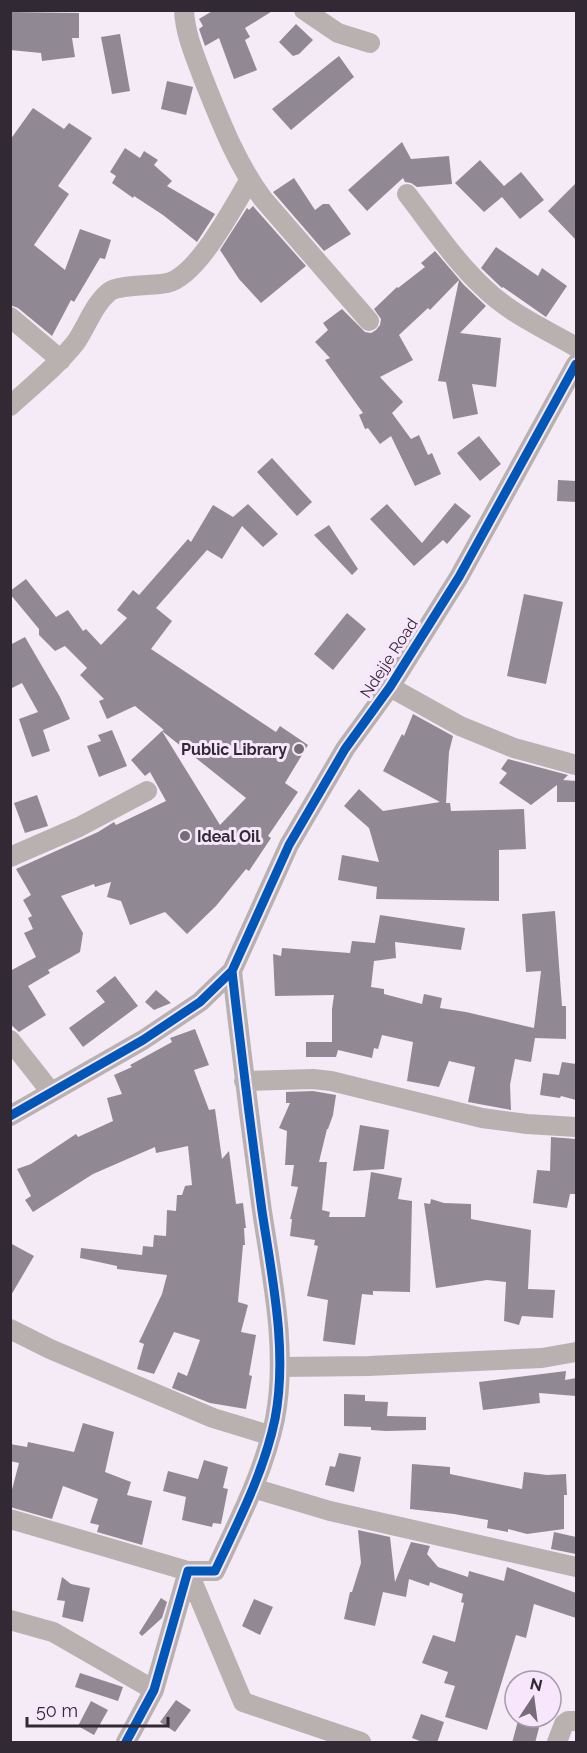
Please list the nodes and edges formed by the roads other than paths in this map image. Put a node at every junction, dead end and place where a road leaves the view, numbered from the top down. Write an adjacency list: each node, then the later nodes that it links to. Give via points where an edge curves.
1 (184, 10): 4 (street, via 188,39 223,129)
2 (304, 10): 3 (street, via 338,33)
3 (370, 43)
4 (249, 181): 7 (street); 9 (street, via 189,270 170,282 111,290)
5 (407, 194): 8 (street, via 483,288)
6 (10, 317): 9 (street)
7 (369, 321)
8 (576, 347)
9 (61, 360): 11 (street)
10 (576, 364): 12 (street, Ndejje Road, via 459,578)
11 (10, 406)
12 (390, 687): 13 (street, via 460,726 514,748); 16 (street, Ndejje Road, via 345,749 289,845)
13 (576, 765)
14 (147, 791): 15 (street, via 101,817)
15 (11, 855)
16 (232, 971): 18 (street); 19 (street, via 200,1002 143,1040)
17 (10, 1040): 19 (street)
18 (244, 1081): 21 (street, via 331,1081 482,1118); 24 (street)
19 (51, 1092): 20 (street)
20 (10, 1116)
21 (576, 1127)
22 (10, 1329): 25 (street, via 213,1418)
23 (576, 1352): 24 (street, via 531,1359)
24 (281, 1367): 25 (street)
25 (269, 1436): 26 (street)
26 (253, 1488): 28 (street, via 330,1511); 29 (street, via 215,1571)
27 (10, 1519): 29 (street)
28 (576, 1567)
29 (189, 1572): 31 (street); 34 (street, via 243,1702)
30 (10, 1620): 31 (street, via 53,1632)
31 (154, 1690): 33 (street)
32 (576, 1721): 35 (street, via 564,1724)
33 (126, 1743)
34 (361, 1743)
35 (557, 1743)

